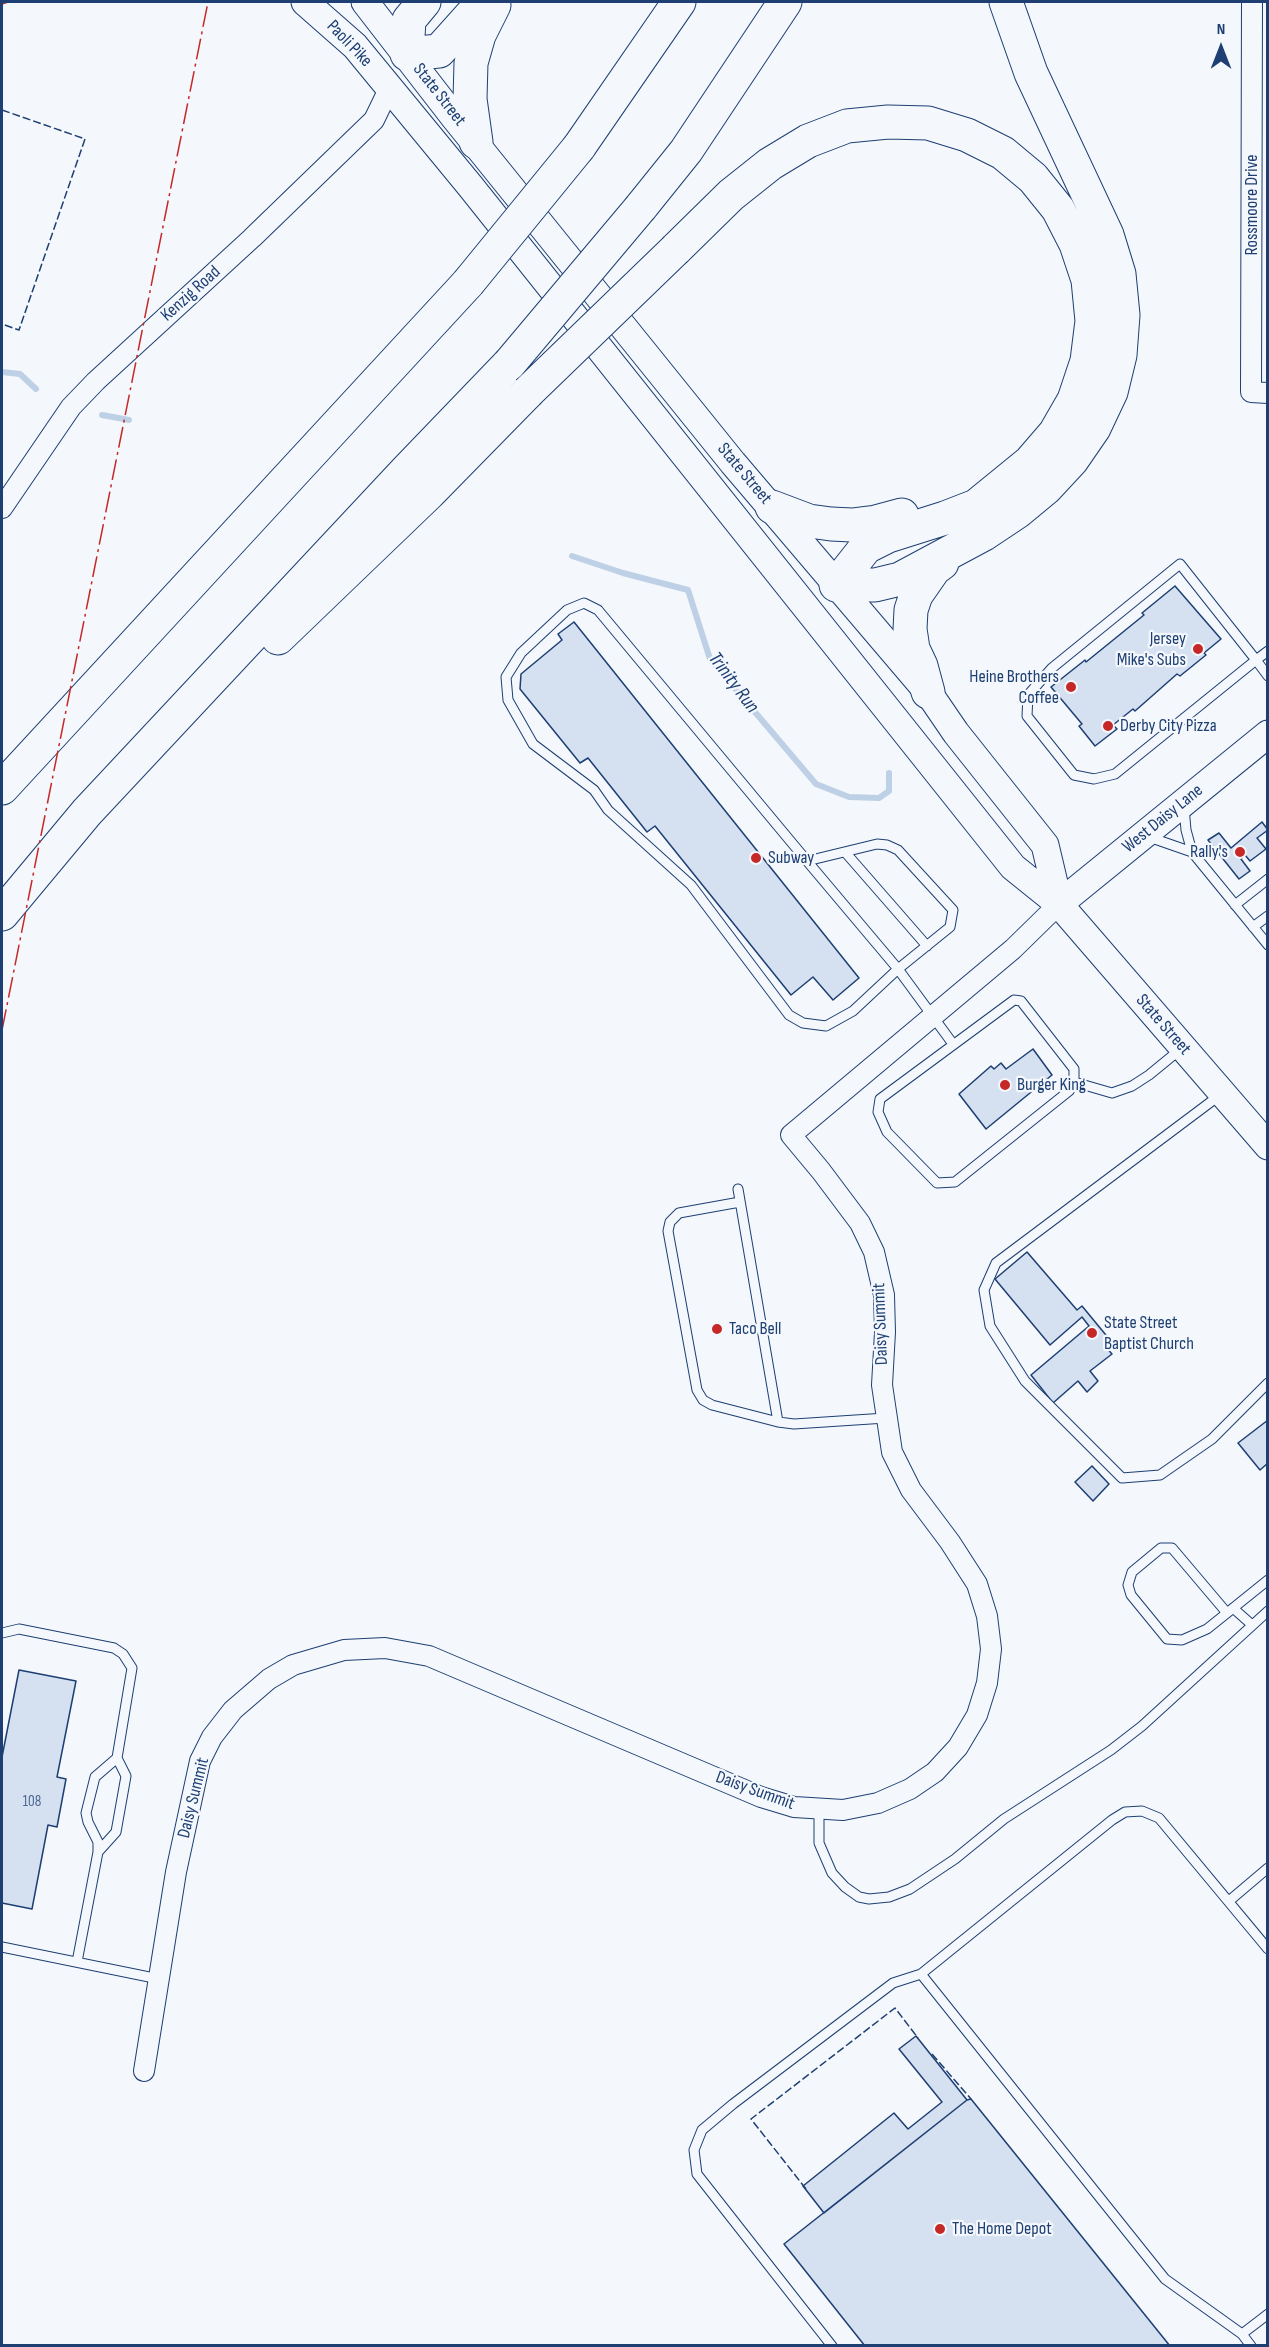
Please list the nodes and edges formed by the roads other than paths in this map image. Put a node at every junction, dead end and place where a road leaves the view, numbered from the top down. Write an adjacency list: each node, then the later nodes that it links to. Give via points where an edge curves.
1 (306, 2): 11 (main road, Paoli Pike, via 355,46)
2 (365, 2): 10 (main road, Paoli Pike)
3 (424, 2): 10 (highway, via 409,20)
4 (483, 2): 10 (highway, via 439,51)
5 (496, 2): 12 (highway, via 479,35 471,63 470,99)
6 (679, 2): 25 (highway, bridge, via 579,147 468,283)
7 (785, 2): 31 (highway, bridge, via 686,152 509,364 128,768)
8 (1006, 2): 17 (highway, via 1031,73 1107,235 1119,274 1123,315 1120,355 1111,392 1094,428 1046,488)
9 (1252, 2): 13 (street, Rossmoore Drive, via 1251,392)
10 (407, 54): 11 (main road); 12 (main road, State Street)
11 (389, 89): 16 (street, Kenzig Road, via 374,120 71,407); 19 (main road, State Street)
12 (476, 142): 15 (main road, State Street)
13 (1268, 393)
14 (1001, 485): 15 (highway, via 934,507 852,525 809,521); 18 (highway, via 976,506 866,547); 31 (highway, bridge, via 1030,462 1055,433 1074,400 1087,361 1092,321 1088,280 1058,209 1033,178 1003,153 967,135 928,123 847,126 808,141 731,195 429,493)
15 (772, 507): 18 (main road, State Street)
16 (2, 508)
17 (984, 534): 18 (highway, via 900,579 875,585); 23 (highway, via 934,569 916,595 910,629)
18 (836, 585): 19 (main road); 23 (main road, State Street)
19 (807, 609): 33 (main road, State Street, via 1013,867)
20 (1268, 651): 21 (lane)
21 (1256, 660): 21 (lane, via 1180,564 1041,678 1028,695 1027,716 1074,775 1094,779 1115,774); 22 (lane)
22 (1268, 676)
23 (928, 692): 33 (main road, State Street, via 1045,845)
24 (1268, 734): 26 (main road, West Daisy Lane)
25 (2, 788)
26 (1184, 803): 27 (main road, West Daisy Lane); 29 (lane)
27 (1143, 836): 29 (lane); 33 (main road, West Daisy Lane)
28 (845, 852): 30 (lane); 39 (lane); 39 (lane, via 877,844 898,850 952,910 950,927)
29 (1192, 852): 34 (lane)
30 (807, 861): 40 (lane); 40 (lane, via 598,610 584,603 567,610 521,653 506,677 508,700 533,744 594,790 608,810 691,885 789,1015 803,1023 826,1026 853,1011)
31 (43, 864): 35 (highway)
32 (1268, 879): 34 (lane)
33 (1059, 904): 41 (street, via 1013,949); 43 (main road, State Street)
34 (1235, 905): 37 (lane)
35 (2, 914)
36 (1268, 916): 37 (lane)
37 (1253, 927): 38 (lane)
38 (1268, 945)
39 (927, 946): 40 (lane)
40 (898, 969): 41 (lane)
41 (933, 1016): 42 (lane); 50 (street, Daisy Summit, via 790,1134 860,1223 874,1252 884,1295 882,1385)
42 (953, 1044): 44 (lane, via 1014,1000 1022,1000 1074,1069); 44 (lane, via 880,1099 878,1112 887,1132 937,1183 955,1182 1069,1091)
43 (1182, 1047): 44 (lane, via 1149,1075 1112,1093); 45 (main road, State Street)
44 (1074, 1082)
45 (1222, 1093): 46 (main road, State Street); 49 (lane, via 996,1263 984,1290 990,1326 1025,1381 1122,1478 1160,1475 1212,1439)
46 (1268, 1146)
47 (738, 1189): 48 (lane)
48 (740, 1202): 51 (lane); 51 (lane, via 680,1213 670,1222 668,1231 697,1390 712,1405)
49 (1268, 1383)
50 (886, 1418): 51 (lane); 58 (street, Daisy Summit, via 892,1452 911,1490 977,1584 987,1616 991,1649 987,1683 977,1715 958,1747 935,1772 878,1803 843,1810)
51 (778, 1422)
52 (1268, 1580): 53 (lane)
53 (1230, 1610): 53 (lane, via 1207,1629 1182,1640 1167,1640 1131,1595 1128,1585 1132,1572 1161,1548 1172,1548); 55 (lane)
54 (1268, 1611): 55 (lane)
55 (1251, 1624): 58 (lane, via 1111,1750 1004,1819 910,1889 869,1899 845,1887 832,1874 819,1843)
56 (2, 1633): 57 (lane, via 19,1629 114,1648 123,1654 131,1664 132,1674)
57 (117, 1758): 59 (lane, via 126,1776 116,1832); 59 (lane, via 92,1784 86,1813)
58 (819, 1809): 66 (street, Daisy Summit, via 794,1807 761,1797 429,1656 386,1648 344,1650 293,1665 269,1679 233,1710 212,1737 200,1761 176,1872)
59 (98, 1852): 64 (lane)
60 (1268, 1868): 61 (lane)
61 (1229, 1901): 63 (lane); 65 (lane, via 1159,1818 1142,1811 1125,1812)
62 (2, 1947): 64 (lane)
63 (1268, 1949)
64 (77, 1962): 66 (lane)
65 (921, 1974): 69 (lane, via 1165,2279); 70 (lane, via 893,1983 733,2104 702,2130 694,2150 697,2174)
66 (159, 1979): 67 (street, Daisy Summit)
67 (144, 2071)
68 (1268, 2314): 69 (lane)
69 (1242, 2334): 71 (lane)
70 (832, 2346)
71 (1251, 2346)

